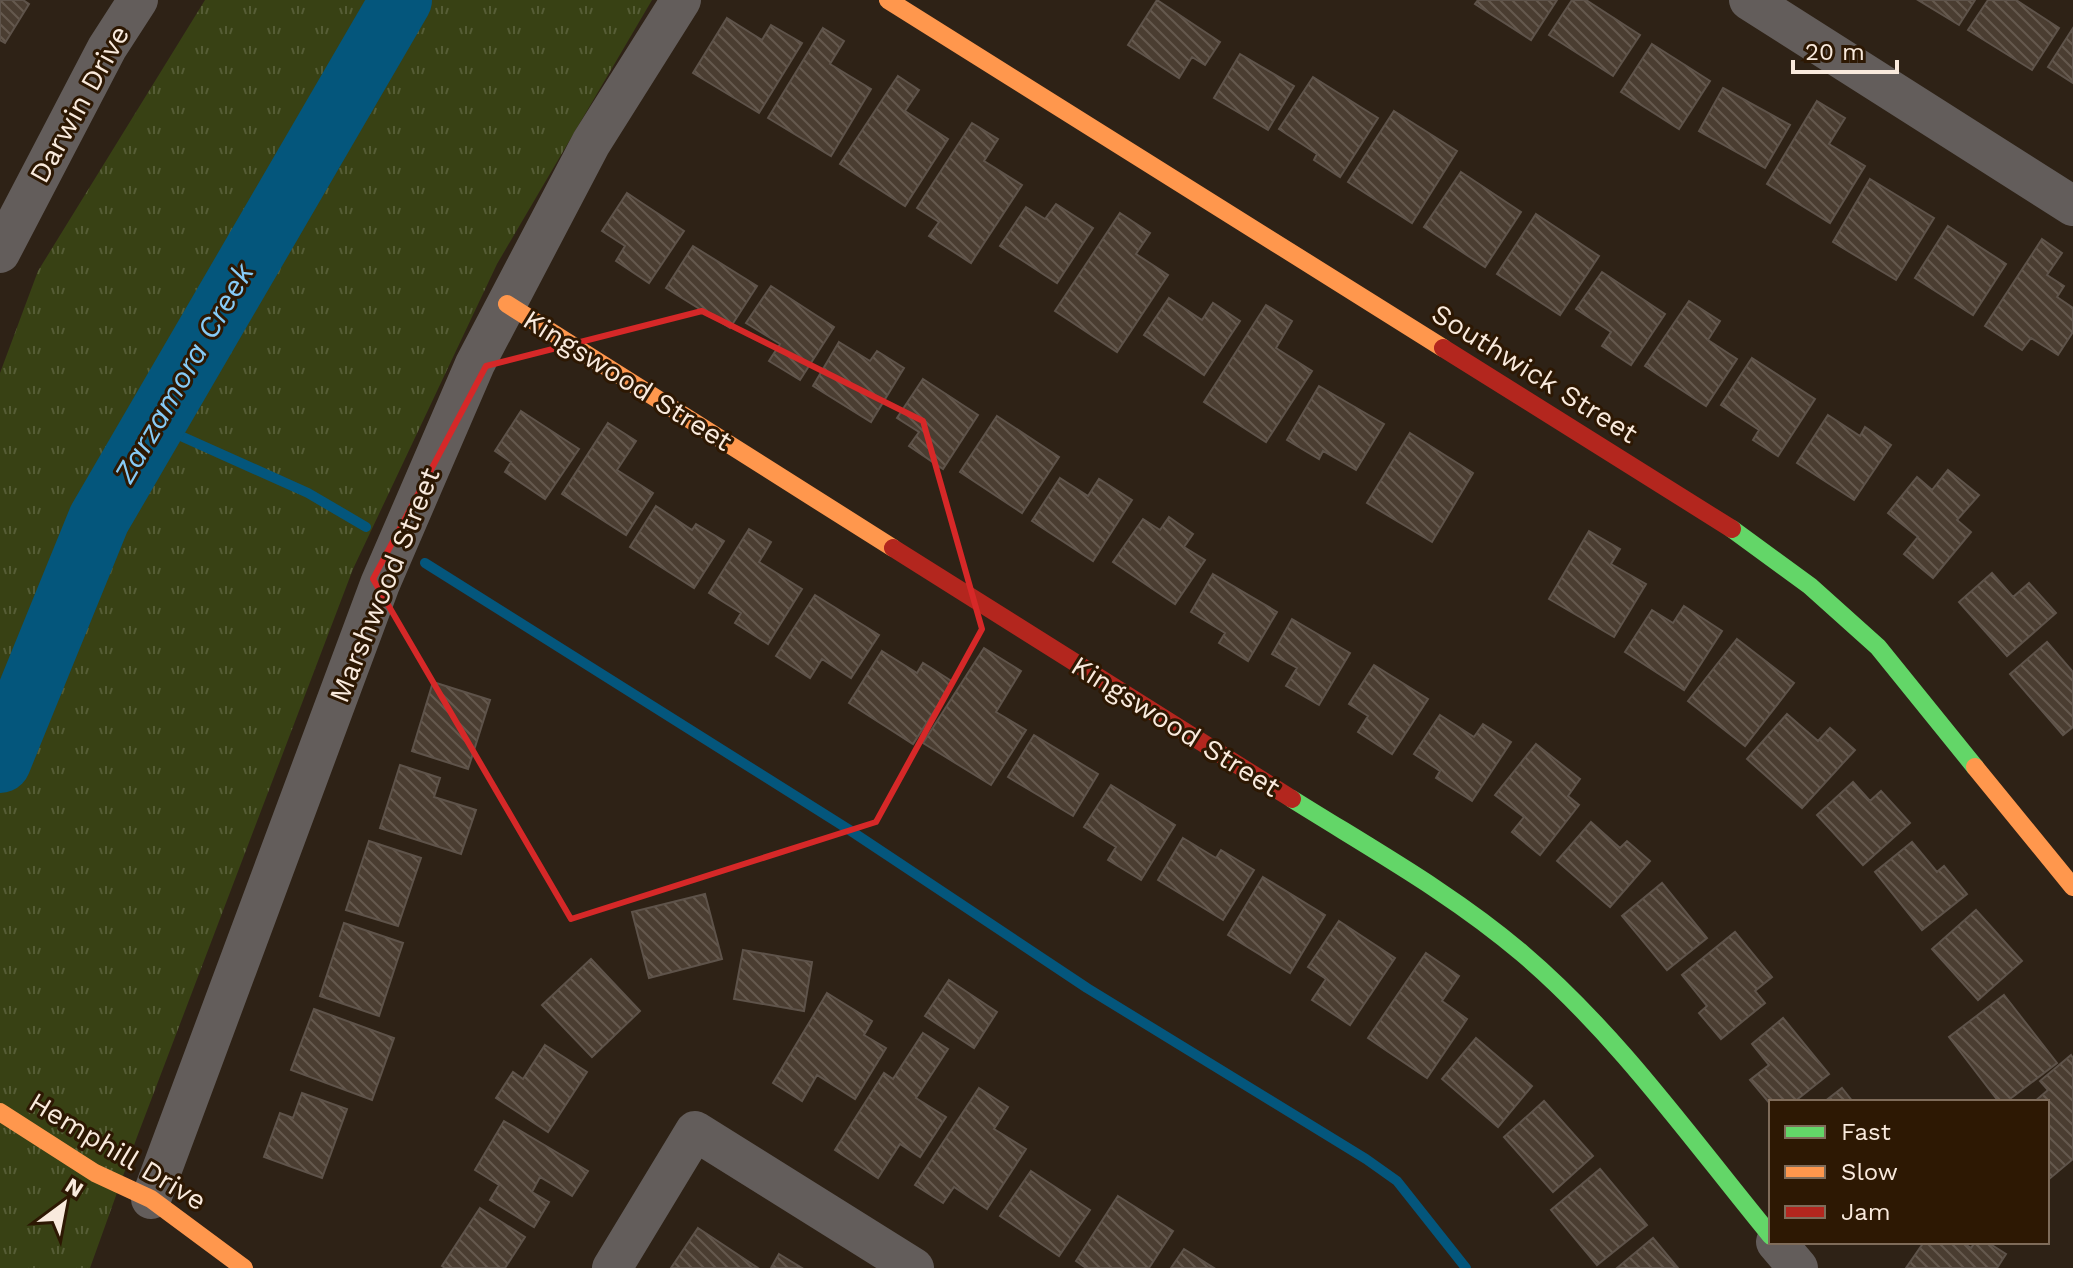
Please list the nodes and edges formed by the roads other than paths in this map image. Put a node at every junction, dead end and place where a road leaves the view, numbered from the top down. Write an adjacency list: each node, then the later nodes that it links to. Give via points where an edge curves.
1 (138, 0): 6 (street, Darwin Drive, via 107,48)
2 (681, 0): 7 (street, Marshwood Street, via 591,143)
3 (888, 0): 8 (street, Southwick Street, via 1743,536 1810,586 1878,647)
4 (1749, 0): 5 (street)
5 (2073, 206)
6 (0, 253)
7 (507, 304): 10 (street, Marshwood Street, via 475,364 380,584); 11 (street, Kingswood Street, via 1448,898 1522,953 1590,1016)
8 (2073, 887)
9 (0, 1112): 10 (street, Hemphill Drive, via 95,1173)
10 (151, 1199): 13 (street, Hemphill Drive)
11 (1769, 1234)
12 (1778, 1244): 16 (street)
13 (244, 1268)
14 (612, 1268): 15 (street, via 695,1131)
15 (914, 1268)
16 (1798, 1268)

